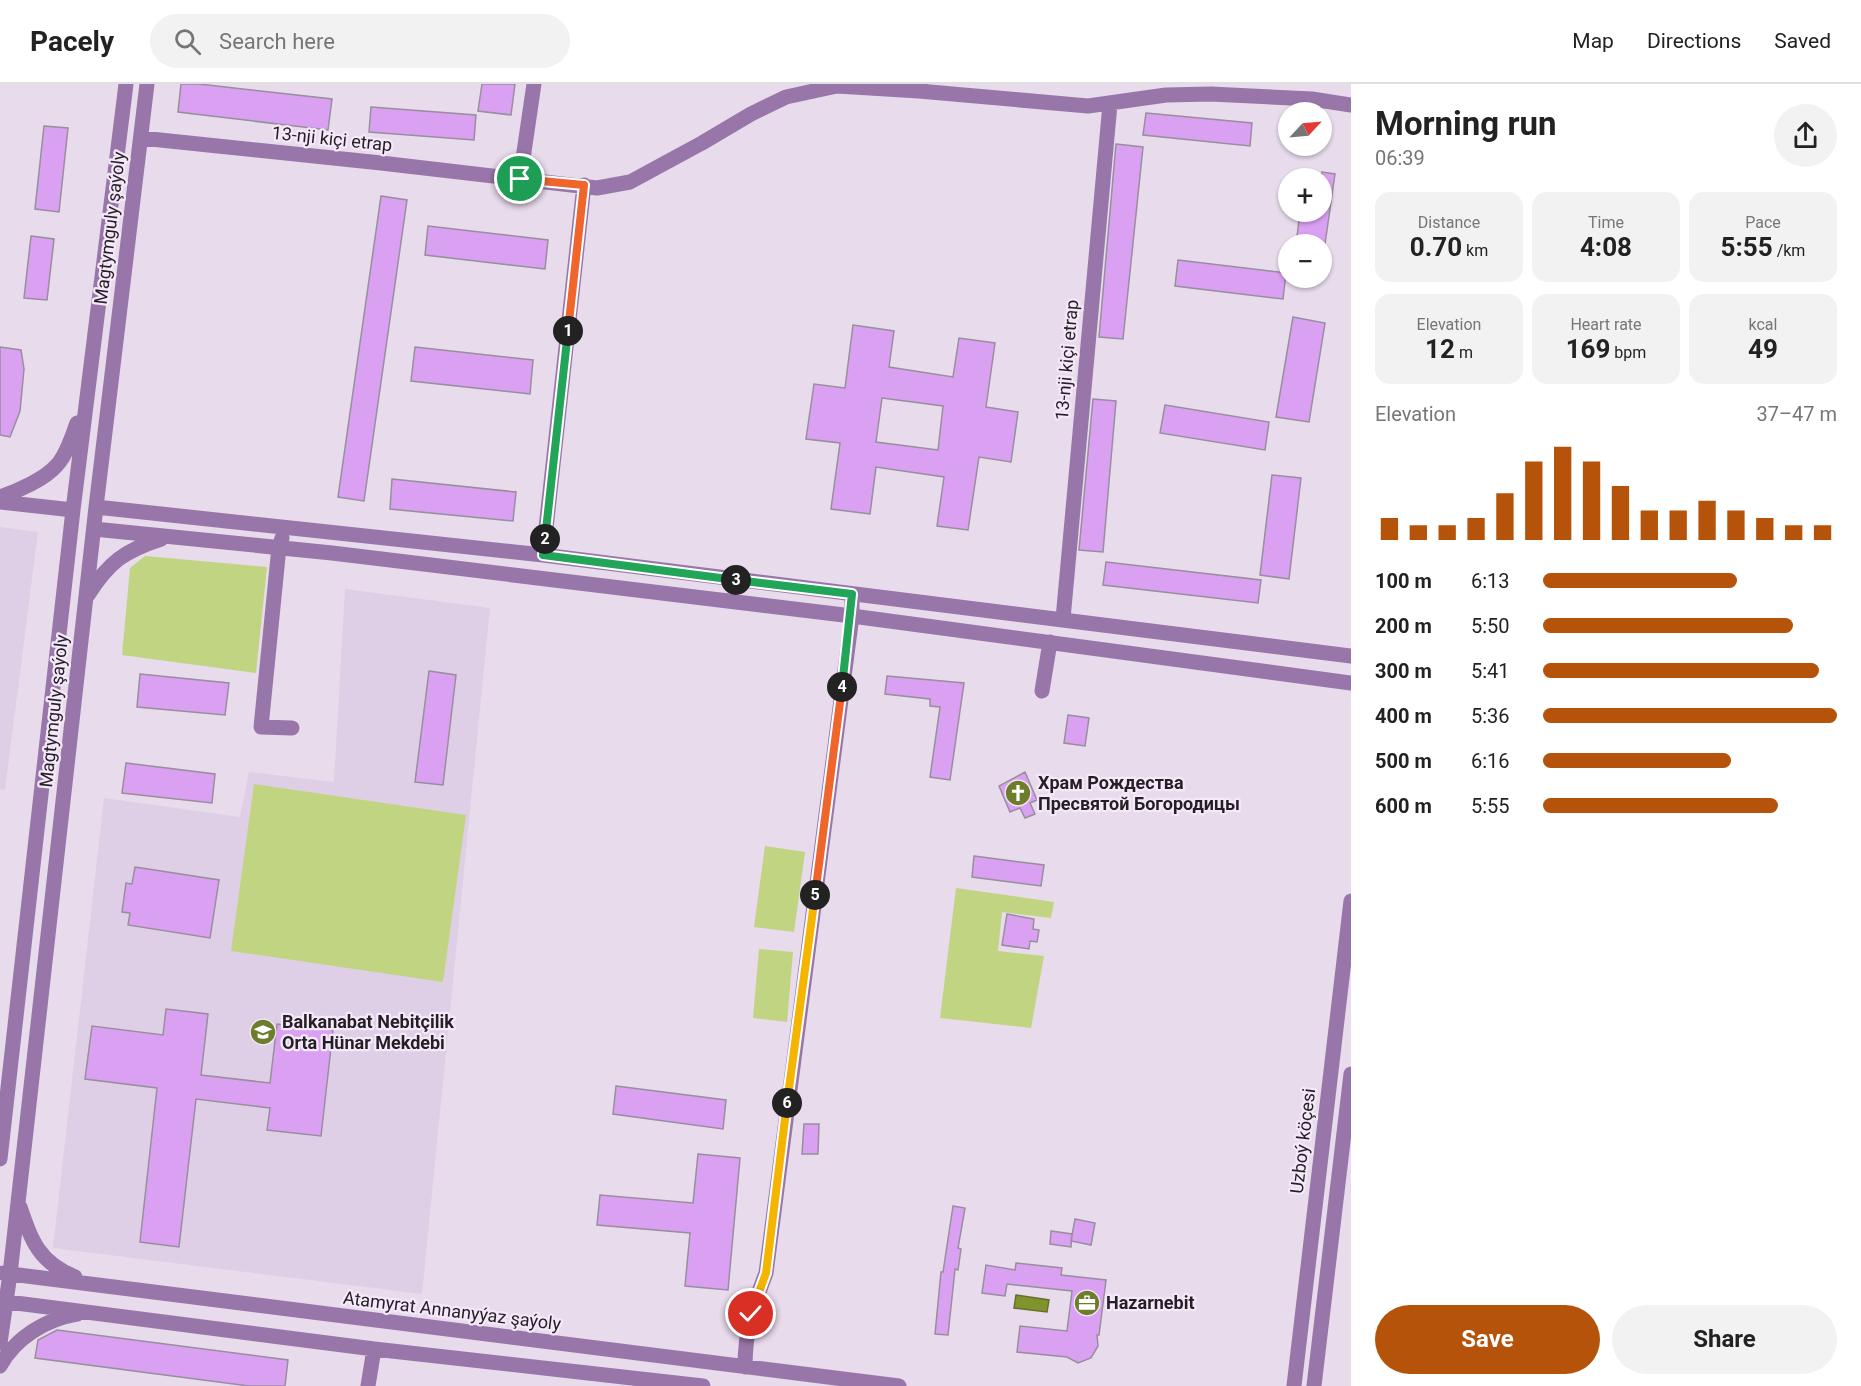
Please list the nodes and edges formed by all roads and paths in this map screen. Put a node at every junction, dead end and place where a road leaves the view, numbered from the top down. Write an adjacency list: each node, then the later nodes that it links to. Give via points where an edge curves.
1 (126, 84): 12 (street, Magtymguly şaýoly)
2 (147, 84): 9 (street, Magtymguly şaýoly)
3 (534, 84): 10 (street)
4 (837, 85): 5 (street, 13-nji kiçi etrap); 11 (street, 13-nji kiçi etrap, via 786,97 630,182 597,188)
5 (920, 87): 7 (street, 13-nji kiçi etrap, via 1067,105)
6 (1212, 89): 7 (street, 13-nji kiçi etrap); 8 (street, 13-nji kiçi etrap)
7 (1110, 104): 25 (street, 13-nji kiçi etrap)
8 (1351, 105)
9 (141, 138): 10 (street, 13-nji kiçi etrap); 15 (street, Magtymguly şaýoly)
10 (520, 179): 11 (street, 13-nji kiçi etrap)
11 (584, 185): 21 (street)
12 (86, 397): 13 (street, via 70,443 57,465 32,483); 16 (street, Magtymguly şaýoly)
13 (0, 497)
14 (0, 502): 16 (street)
15 (96, 507): 17 (street); 18 (street, Magtymguly şaýoly)
16 (73, 510): 33 (street, Magtymguly şaýoly)
17 (286, 527): 20 (street); 21 (street)
18 (94, 529): 19 (street); 23 (street, Magtymguly şaýoly)
19 (169, 537): 20 (street); 23 (street, via 127,552 111,563)
20 (279, 547): 24 (street); 30 (street, via 261,727)
21 (543, 555): 22 (street)
22 (852, 594): 24 (street); 25 (street)
23 (86, 598): 34 (street, Magtymguly şaýoly)
24 (852, 616): 26 (street); 42 (street, via 766,1273 751,1314)
25 (1063, 619): 27 (street)
26 (1050, 642): 28 (street); 29 (street)
27 (1351, 656)
28 (1351, 683)
29 (1042, 691)
30 (291, 728)
31 (1351, 901): 46 (street, Uzboý köçesi)
32 (1351, 1074): 47 (street)
33 (0, 1159)
34 (18, 1203): 35 (street, Magtymguly şaýoly); 36 (street, via 29,1234 42,1255 57,1270)
35 (5, 1273): 36 (street, Atamyrat Annanyýaz şaýoly); 37 (street, Magtymguly şaýoly)
36 (97, 1285): 42 (street, Atamyrat Annanyýaz şaýoly)
37 (3, 1301): 38 (street); 39 (street, Magtymguly şaýoly)
38 (89, 1312): 40 (street); 41 (street, via 63,1317 22,1338)
39 (0, 1343)
40 (374, 1348): 43 (street); 44 (street)
41 (0, 1366)
42 (745, 1367): 45 (street, Atamyrat Annanyýaz şaýoly)
43 (368, 1386)
44 (696, 1386)
45 (898, 1386)
46 (1294, 1386)
47 (1314, 1386)

